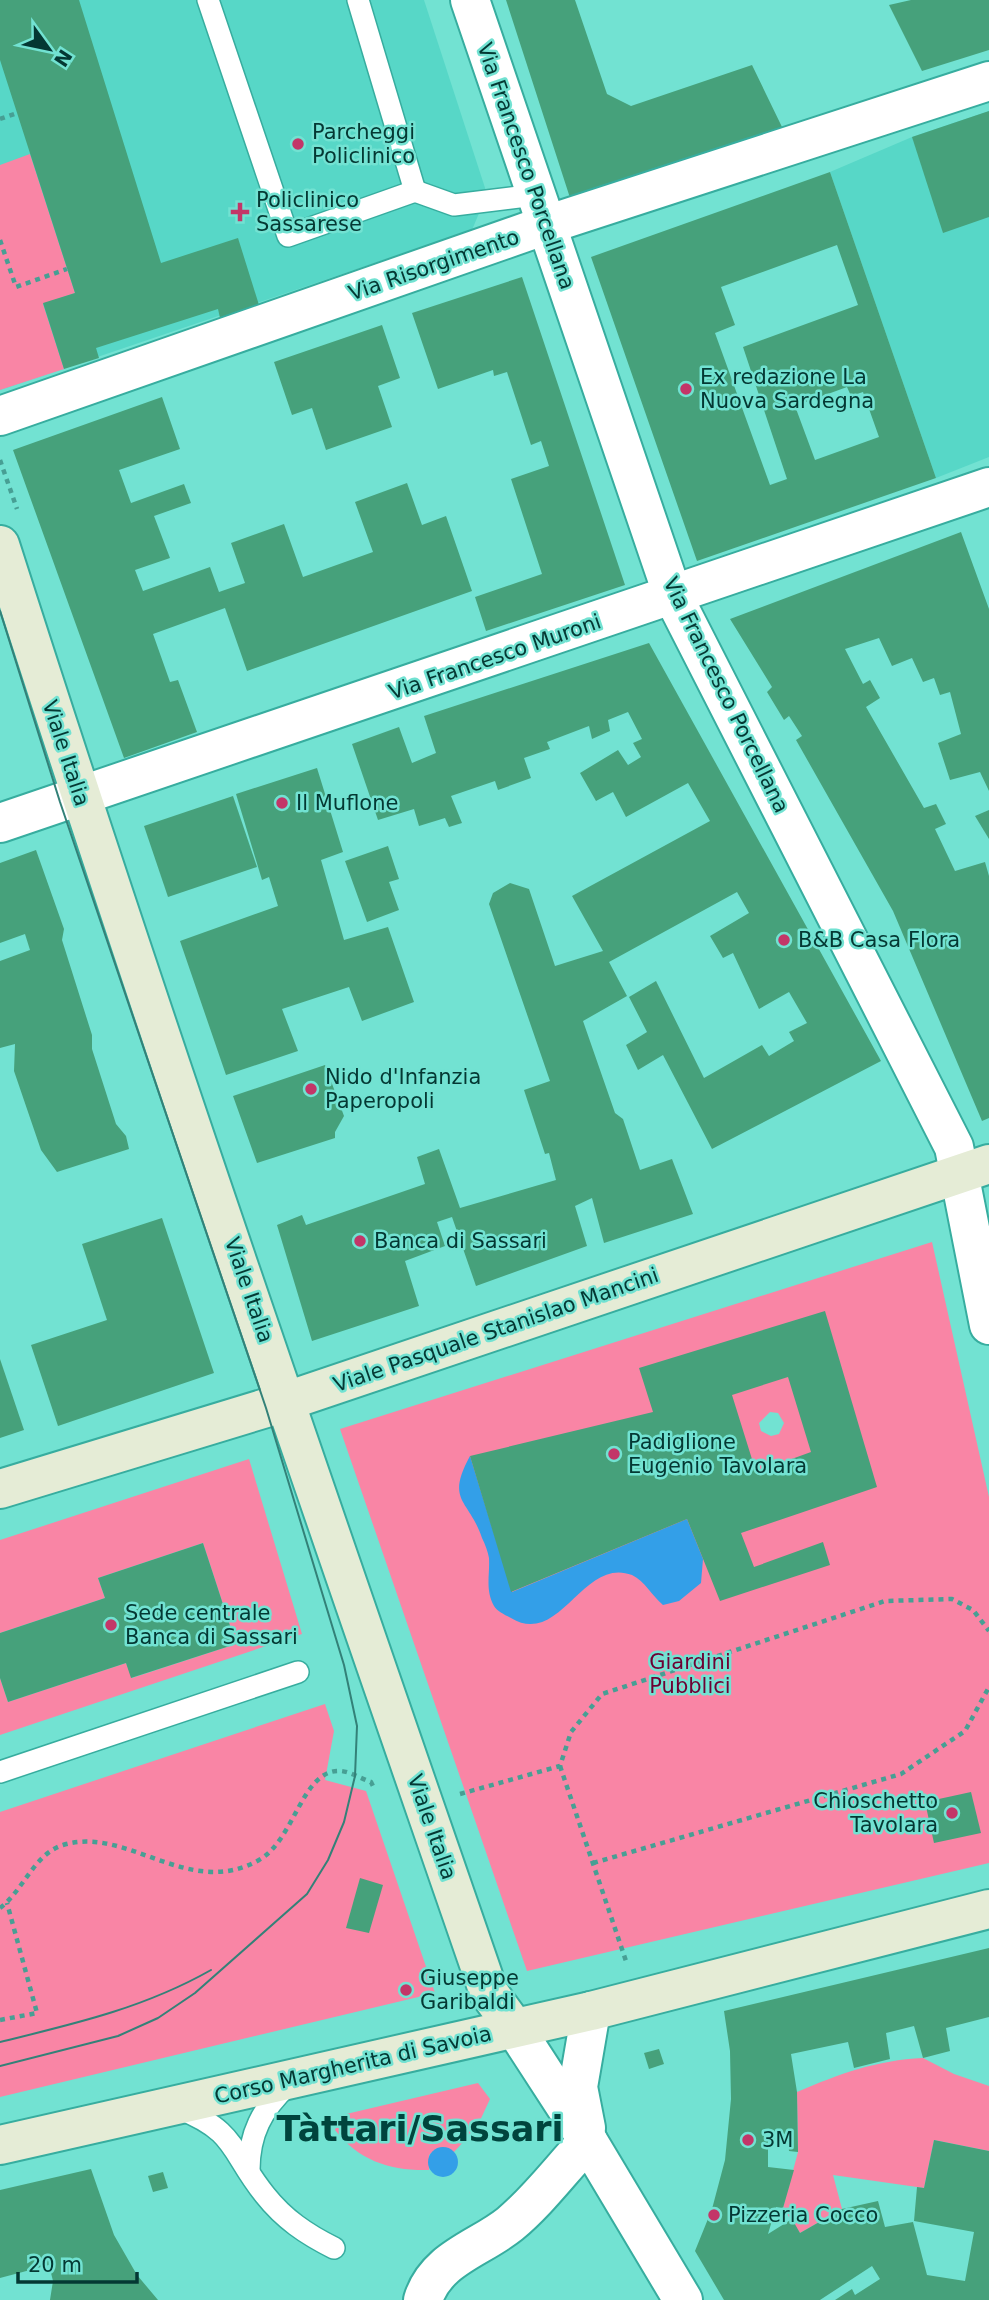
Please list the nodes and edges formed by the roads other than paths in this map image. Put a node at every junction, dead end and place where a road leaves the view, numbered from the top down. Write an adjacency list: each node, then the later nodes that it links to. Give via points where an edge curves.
1 (208, 0): 5 (lane, via 288,236)
2 (358, 0): 5 (lane)
3 (470, 0): 6 (street, Via Francesco Porcellana)
4 (989, 81): 6 (street, Via Risorgimento)
5 (415, 191): 6 (lane, via 454,205)
6 (541, 210): 7 (street, Via Risorgimento); 10 (street, Via Francesco Porcellana)
7 (0, 416)
8 (989, 487): 10 (street, Via Francesco Muroni)
9 (0, 545): 11 (main road, Viale Italia)
10 (673, 596): 11 (street, Via Francesco Muroni); 13 (street, Via Francesco Porcellana, via 949,1137)
11 (80, 798): 12 (street, Via Francesco Muroni); 15 (main road, Viale Italia)
12 (0, 823)
13 (973, 1168): 14 (street, Via Francesco Porcellana); 15 (main road, Viale Pasquale Stanislao Mancini)
14 (989, 1325)
15 (287, 1401): 16 (main road, Viale Pasquale Stanislao Mancini); 21 (main road, Viale Italia, via 489,1993)
16 (0, 1489)
17 (298, 1672): 18 (lane)
18 (0, 1772)
19 (989, 1909): 20 (main road, Corso Margherita di Savoia)
20 (591, 2011): 21 (main road, Corso Margherita di Savoia); 24 (street, via 578,2087)
21 (514, 2027): 22 (main road, Corso Margherita di Savoia); 24 (street)
22 (292, 2081): 23 (main road, Corso Margherita di Savoia); 26 (lane, via 272,2099 259,2120 249,2143)
23 (176, 2107): 25 (main road, Corso Margherita di Savoia); 26 (lane, via 220,2130 236,2147)
24 (588, 2141): 28 (street); 29 (street, via 510,2224 451,2260 436,2275)
25 (0, 2146)
26 (249, 2172): 27 (lane, via 283,2216 304,2234)
27 (334, 2248)
28 (679, 2292)
29 (424, 2300)

